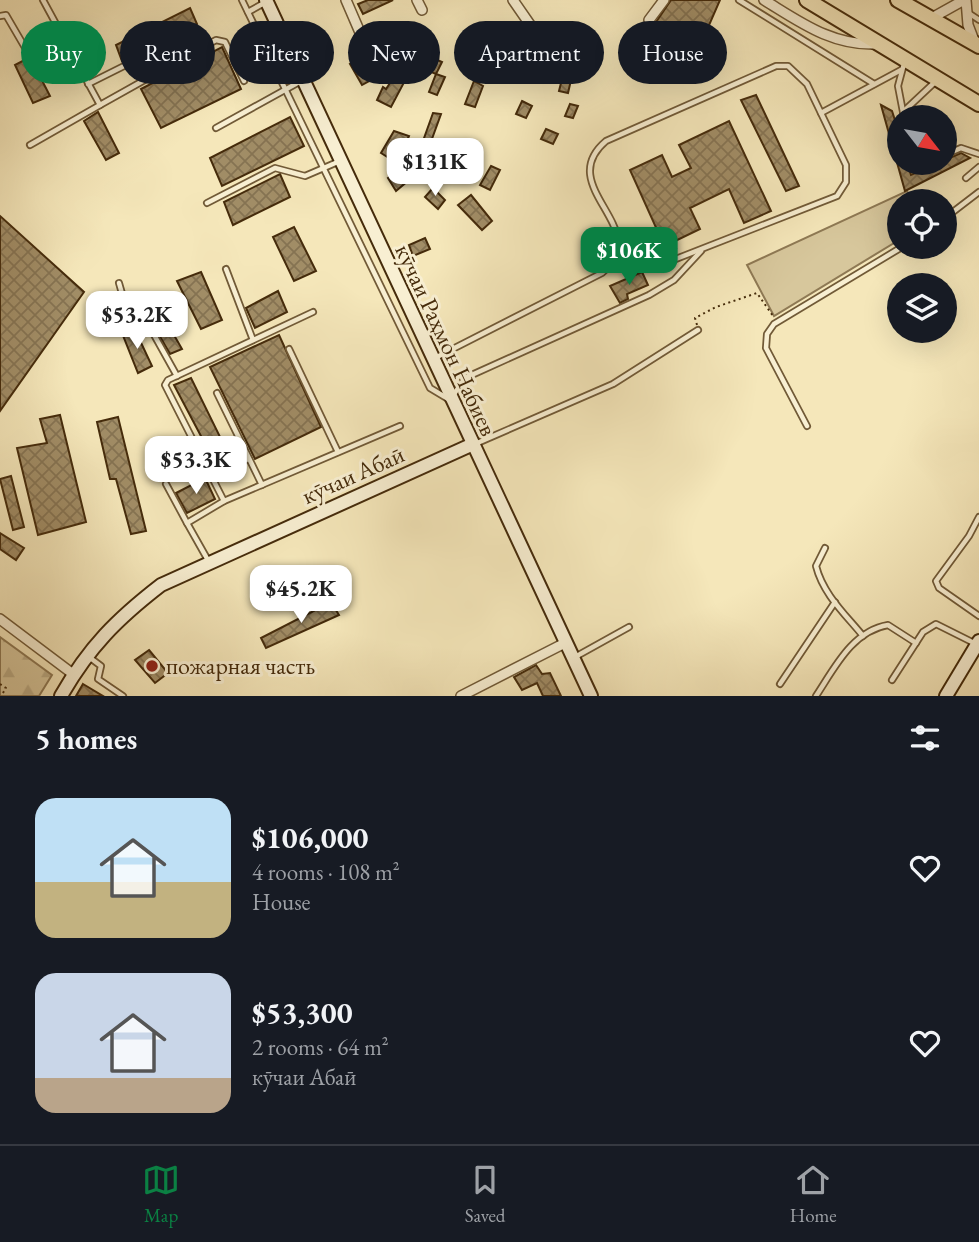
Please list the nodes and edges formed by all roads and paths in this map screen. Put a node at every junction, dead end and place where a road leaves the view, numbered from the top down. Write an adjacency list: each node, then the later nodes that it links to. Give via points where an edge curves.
1 (43, 0): 20 (lane)
2 (242, 0): 15 (lane)
3 (346, 0): 22 (street)
4 (417, 0): 13 (street)
5 (513, 0): 23 (street)
6 (664, 0): 18 (street)
7 (739, 0): 33 (lane)
8 (764, 0): 25 (street, via 830,38 855,45)
9 (807, 0): 25 (main road)
10 (898, 0): 17 (main road)
11 (965, 0): 14 (street); 17 (street)
12 (266, 1): 15 (lane); 21 (main road, кӯчаи Раҳмон Набиев)
13 (422, 10)
14 (966, 11): 19 (lane); 26 (street)
15 (248, 12): 34 (lane)
16 (0, 16): 24 (lane, via 6,15)
17 (930, 19): 26 (main road)
18 (649, 20)
19 (979, 20)
20 (54, 21)
21 (275, 21)
22 (355, 21)
23 (528, 21)
24 (21, 41)
25 (878, 44): 28 (main road)
26 (977, 45)
27 (229, 50): 36 (lane, via 225,42 216,40)
28 (903, 65): 29 (main road); 33 (lane); 37 (lane, via 898,86)
29 (938, 79): 35 (main road); 38 (lane)
30 (88, 84): 36 (lane)
31 (295, 84): 34 (lane)
32 (305, 84): 44 (main road, кӯчаи Раҳмон Набиев)
33 (874, 84): 39 (lane)
34 (285, 89): 40 (lane); 46 (lane)
35 (979, 104)
36 (100, 105): 41 (lane)
37 (902, 105)
38 (913, 105)
39 (821, 113): 53 (lane, via 846,165 846,182 837,196); 63 (lane, via 798,74 788,66 776,66 606,141 589,159 588,172 618,235 615,262 602,273)
40 (216, 128)
41 (30, 145)
42 (957, 150): 43 (lane)
43 (979, 154)
44 (340, 161): 46 (lane); 51 (main road, кӯчаи Раҳмон Набиев)
45 (979, 167): 47 (lane)
46 (324, 170): 49 (lane, via 304,176 275,168); 52 (lane)
47 (966, 178)
48 (979, 192): 50 (lane)
49 (207, 203)
50 (957, 209)
51 (370, 226): 52 (lane); 63 (main road, кӯчаи Раҳмон Набиев)
52 (355, 233): 66 (lane, via 430,388)
53 (704, 248): 55 (lane); 66 (lane, via 674,280 649,295 466,378)
54 (887, 256): 59 (lane)
55 (663, 264)
56 (226, 269): 61 (lane)
57 (120, 283): 64 (lane, via 127,311 148,324)
58 (313, 312): 61 (lane)
59 (777, 322): 60 (path, via 757,293 695,318); 68 (lane, via 767,334 766,348)
60 (698, 330): 69 (lane, via 613,384)
61 (253, 340): 64 (lane)
62 (289, 349): 70 (lane)
63 (431, 360): 66 (main road, кӯчаи Раҳмон Набиев)
64 (177, 376): 72 (lane, via 165,385)
65 (217, 393): 71 (lane)
66 (450, 400): 69 (main road, кӯчаи Раҳмон Набиев)
67 (400, 426): 70 (lane)
68 (807, 426)
69 (471, 445): 79 (main road, кӯчаи Абаӣ); 85 (main road, кӯчаи Раҳмон Набиев)
70 (338, 452): 74 (lane)
71 (249, 459): 72 (lane); 74 (lane)
72 (208, 469): 75 (lane)
73 (166, 484): 77 (lane)
74 (262, 485): 75 (lane)
75 (224, 501): 77 (lane)
76 (979, 517): 81 (lane, via 936,581 939,588)
77 (187, 523): 79 (lane)
78 (825, 548): 80 (lane, via 816,566)
79 (210, 563): 88 (main road, кӯчаи Абаӣ, via 161,585 119,617)
80 (835, 602): 84 (lane); 93 (lane)
81 (979, 616)
82 (0, 620): 90 (street)
83 (629, 627): 89 (lane)
84 (863, 636): 86 (lane, via 888,625); 99 (lane, via 841,658)
85 (565, 643): 89 (main road, кӯчаи Раҳмон Набиев); 97 (street)
86 (916, 643): 87 (lane, via 936,624); 91 (lane)
87 (978, 643): 100 (main road)
88 (86, 655): 90 (main road, кӯчаи Абаӣ); 96 (lane, via 102,666 98,679)
89 (573, 659): 98 (main road, кӯчаи Раҳмон Набиев)
90 (74, 674): 95 (main road, кӯчаи Абаӣ)
91 (892, 680)
92 (0, 684): 94 (path, via 6,688)
93 (780, 684)
94 (1, 696)
95 (61, 696)
96 (123, 696)
97 (461, 696)
98 (591, 696)
99 (816, 696)
100 (946, 696)

